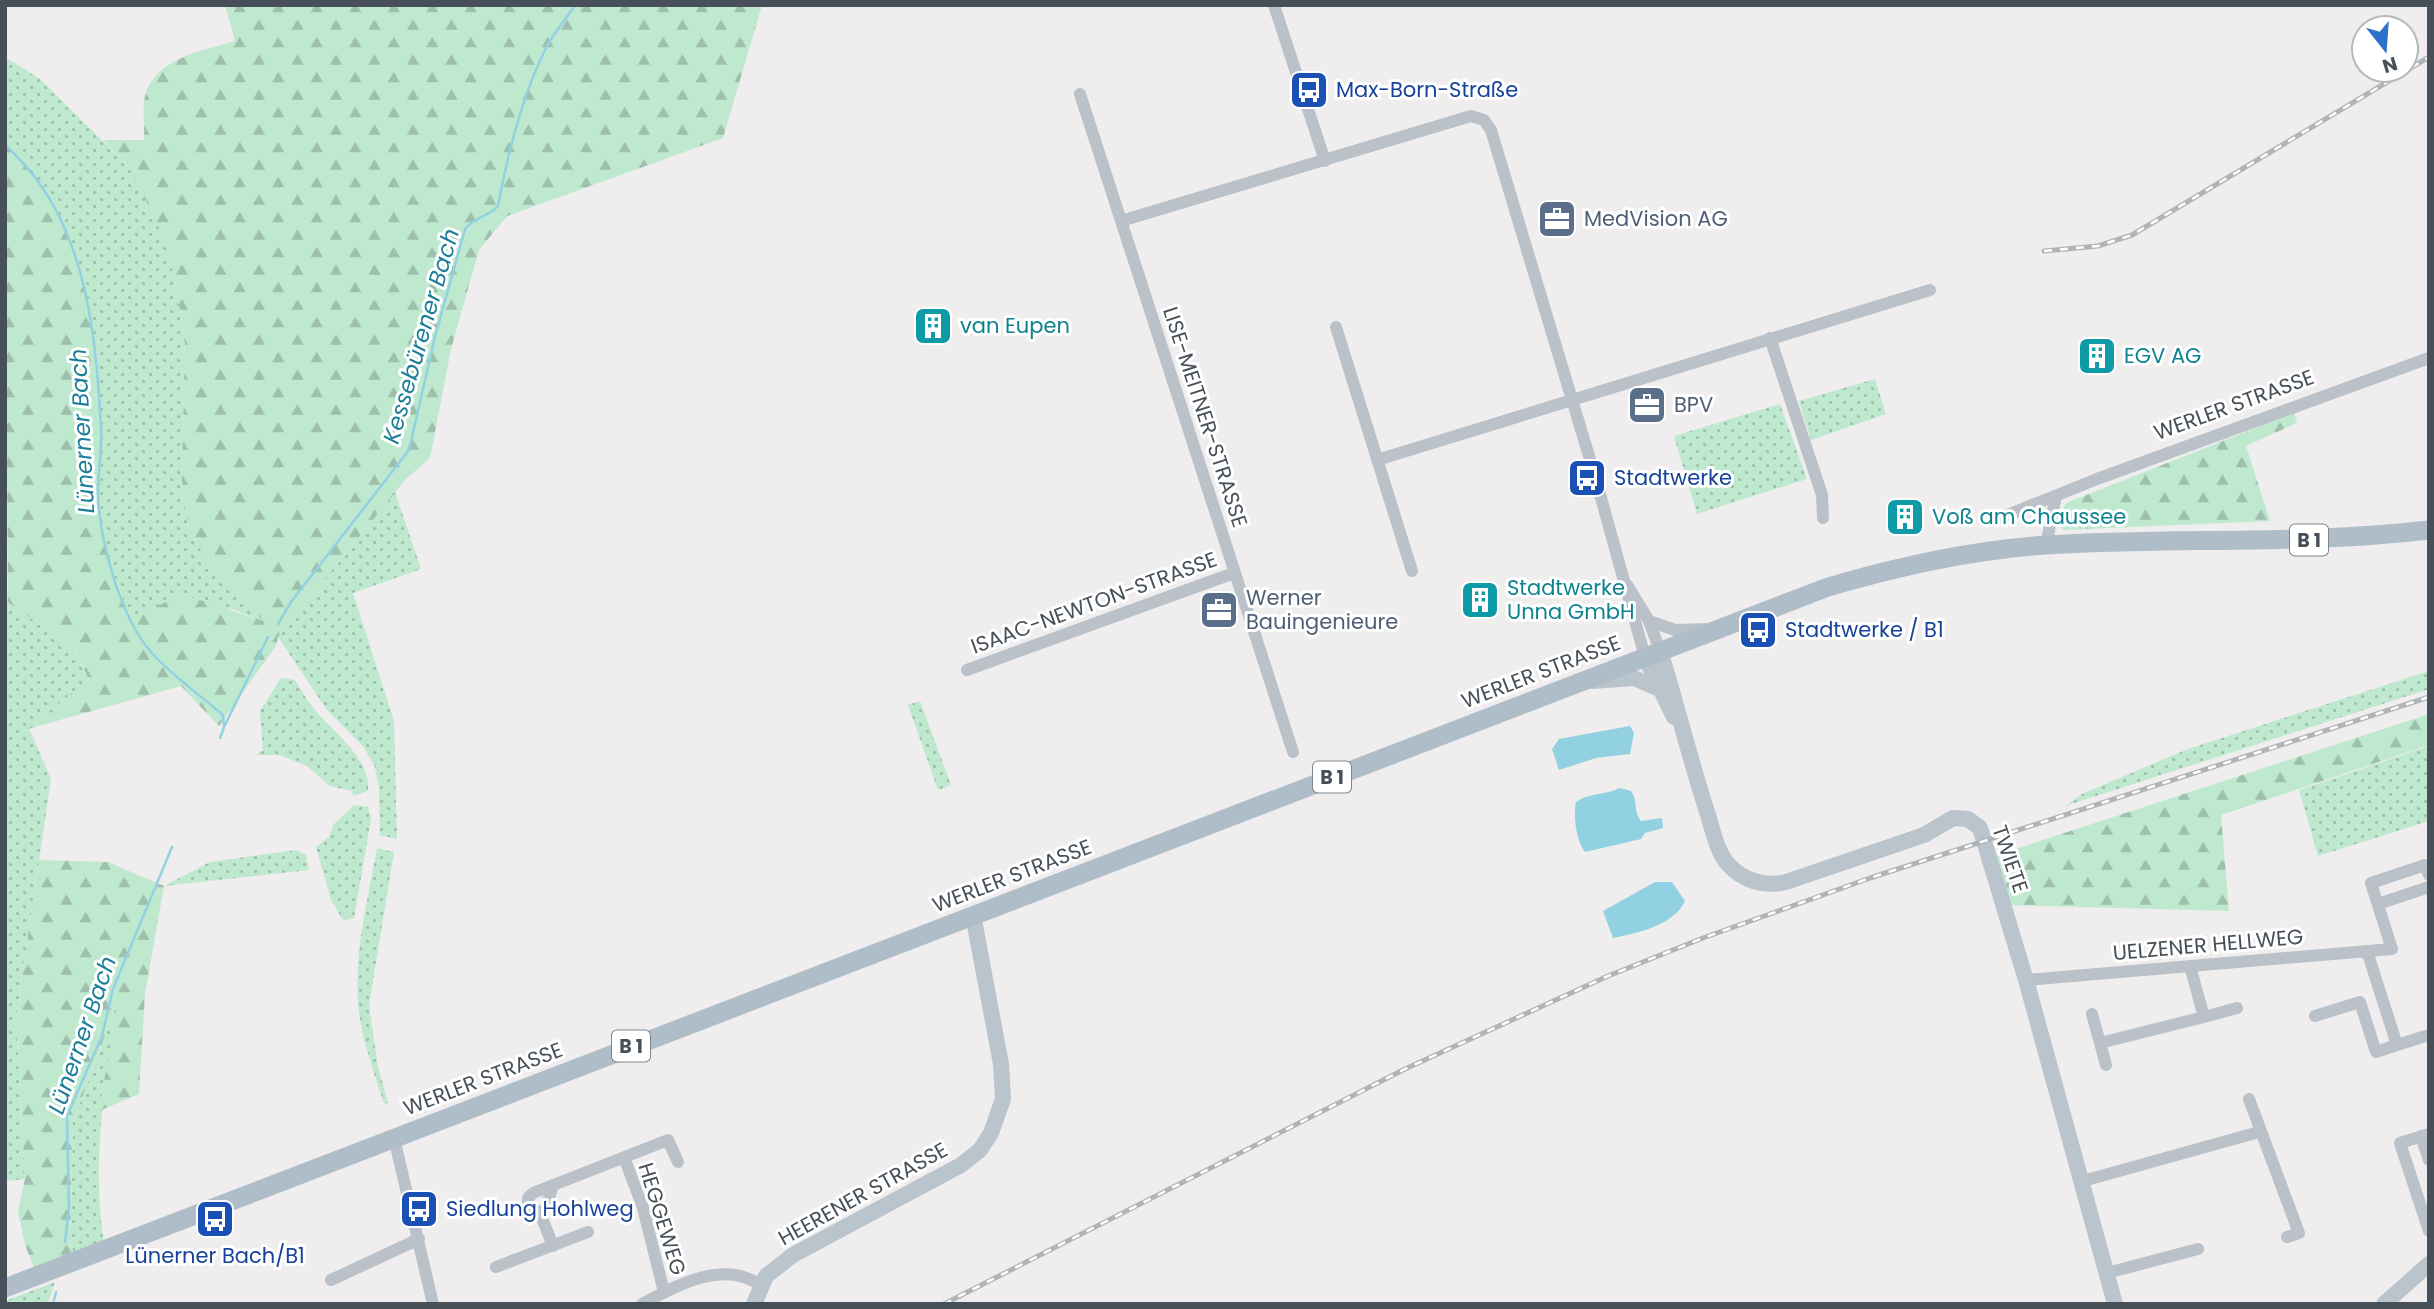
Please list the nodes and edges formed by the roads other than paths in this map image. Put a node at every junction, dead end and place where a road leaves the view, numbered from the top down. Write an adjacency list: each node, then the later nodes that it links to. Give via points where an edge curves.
1 (1274, 5): 3 (street)
2 (1080, 94): 4 (street, LISE-MEITNER-STRASSE)
3 (1325, 161): 4 (street); 9 (street, via 1471,116 1484,120 1491,130)
4 (1121, 222): 17 (street, LISE-MEITNER-STRASSE)
5 (1930, 290): 7 (street)
6 (1336, 327): 10 (street)
7 (1770, 338): 9 (street); 12 (street, via 1822,495)
8 (2429, 358): 11 (street, WERLER STRASSE)
9 (1571, 398): 10 (street); 18 (street)
10 (1377, 460): 16 (street)
11 (2056, 496): 13 (street, WERLER STRASSE); 15 (street)
12 (1823, 518)
13 (2000, 518)
14 (2429, 530): 15 (main road, WERLER STRASSE / B 1, via 2325,539)
15 (2046, 545): 20 (main road, WERLER STRASSE / B 1, via 1905,566 1828,587)
16 (1412, 571)
17 (1234, 573): 22 (street, ISAAC-NEWTON-STRASSE); 26 (street, LISE-MEITNER-STRASSE)
18 (1625, 582): 19 (street); 21 (street)
19 (1649, 621): 20 (street, via 1675,630); 21 (street)
20 (1714, 629): 21 (main road, WERLER STRASSE / B 1)
21 (1652, 654): 23 (main road, WERLER STRASSE / B 1); 24 (street, TWIETE); 25 (street, TWIETE, via 1675,698)
22 (967, 670)
23 (1584, 681): 24 (street, via 1634,678); 30 (main road, WERLER STRASSE / B 1)
24 (1657, 688): 25 (street, TWIETE)
25 (1681, 730): 33 (street, TWIETE, via 1722,856 1750,881 1786,882 1924,835 1953,818 1975,822 1983,834)
26 (1293, 752)
27 (2429, 875): 29 (street, via 2425,865 2371,883)
28 (2429, 887): 29 (street)
29 (2378, 904): 31 (street, UELZENER HELLWEG, via 2392,949)
30 (973, 915): 47 (main road, WERLER STRASSE / B 1); 65 (street, HEERENER STRASSE, via 1001,1064 1003,1099 991,1133 981,1150 961,1165 793,1255)
31 (2367, 951): 32 (street, UELZENER HELLWEG); 34 (street)
32 (2190, 966): 33 (street, UELZENER HELLWEG); 39 (street)
33 (2026, 979): 51 (street, TWIETE)
34 (2381, 995): 35 (street); 42 (street)
35 (2360, 1002): 38 (street); 42 (street, via 2376,1052)
36 (2236, 1008): 39 (street)
37 (2092, 1014): 41 (street)
38 (2315, 1016)
39 (2204, 1017): 41 (street)
40 (2429, 1035): 42 (street)
41 (2100, 1043): 43 (street)
42 (2397, 1045)
43 (2106, 1065)
44 (2249, 1099): 45 (street)
45 (2259, 1132): 51 (street); 57 (street)
46 (2425, 1135): 49 (street); 53 (street, via 2400,1143)
47 (394, 1138): 58 (street); 66 (main road, WERLER STRASSE / B 1)
48 (624, 1157): 50 (street, HEGGEWEG, via 668,1140); 52 (street, HEGGEWEG); 67 (street, HEGGEWEG, via 643,1208)
49 (2429, 1160)
50 (678, 1162)
51 (2083, 1181): 63 (street, TWIETE)
52 (553, 1185): 54 (street); 54 (street, HEGGEWEG, via 533,1192 528,1199 530,1209)
53 (2423, 1190): 55 (street)
54 (540, 1213): 59 (street, HEGGEWEG)
55 (2429, 1231)
56 (589, 1232): 59 (street)
57 (2298, 1234)
58 (419, 1240): 64 (street); 68 (street)
59 (553, 1246): 62 (street)
60 (2199, 1249): 63 (street)
61 (2429, 1264): 72 (street)
62 (496, 1267)
63 (2108, 1273): 71 (street, TWIETE)
64 (331, 1280)
65 (760, 1285): 67 (street, via 746,1277 724,1275 696,1279); 70 (street)
66 (5, 1288)
67 (664, 1292): 69 (street)
68 (433, 1304)
69 (642, 1304)
70 (754, 1304)
71 (2115, 1304)
72 (2384, 1304)

